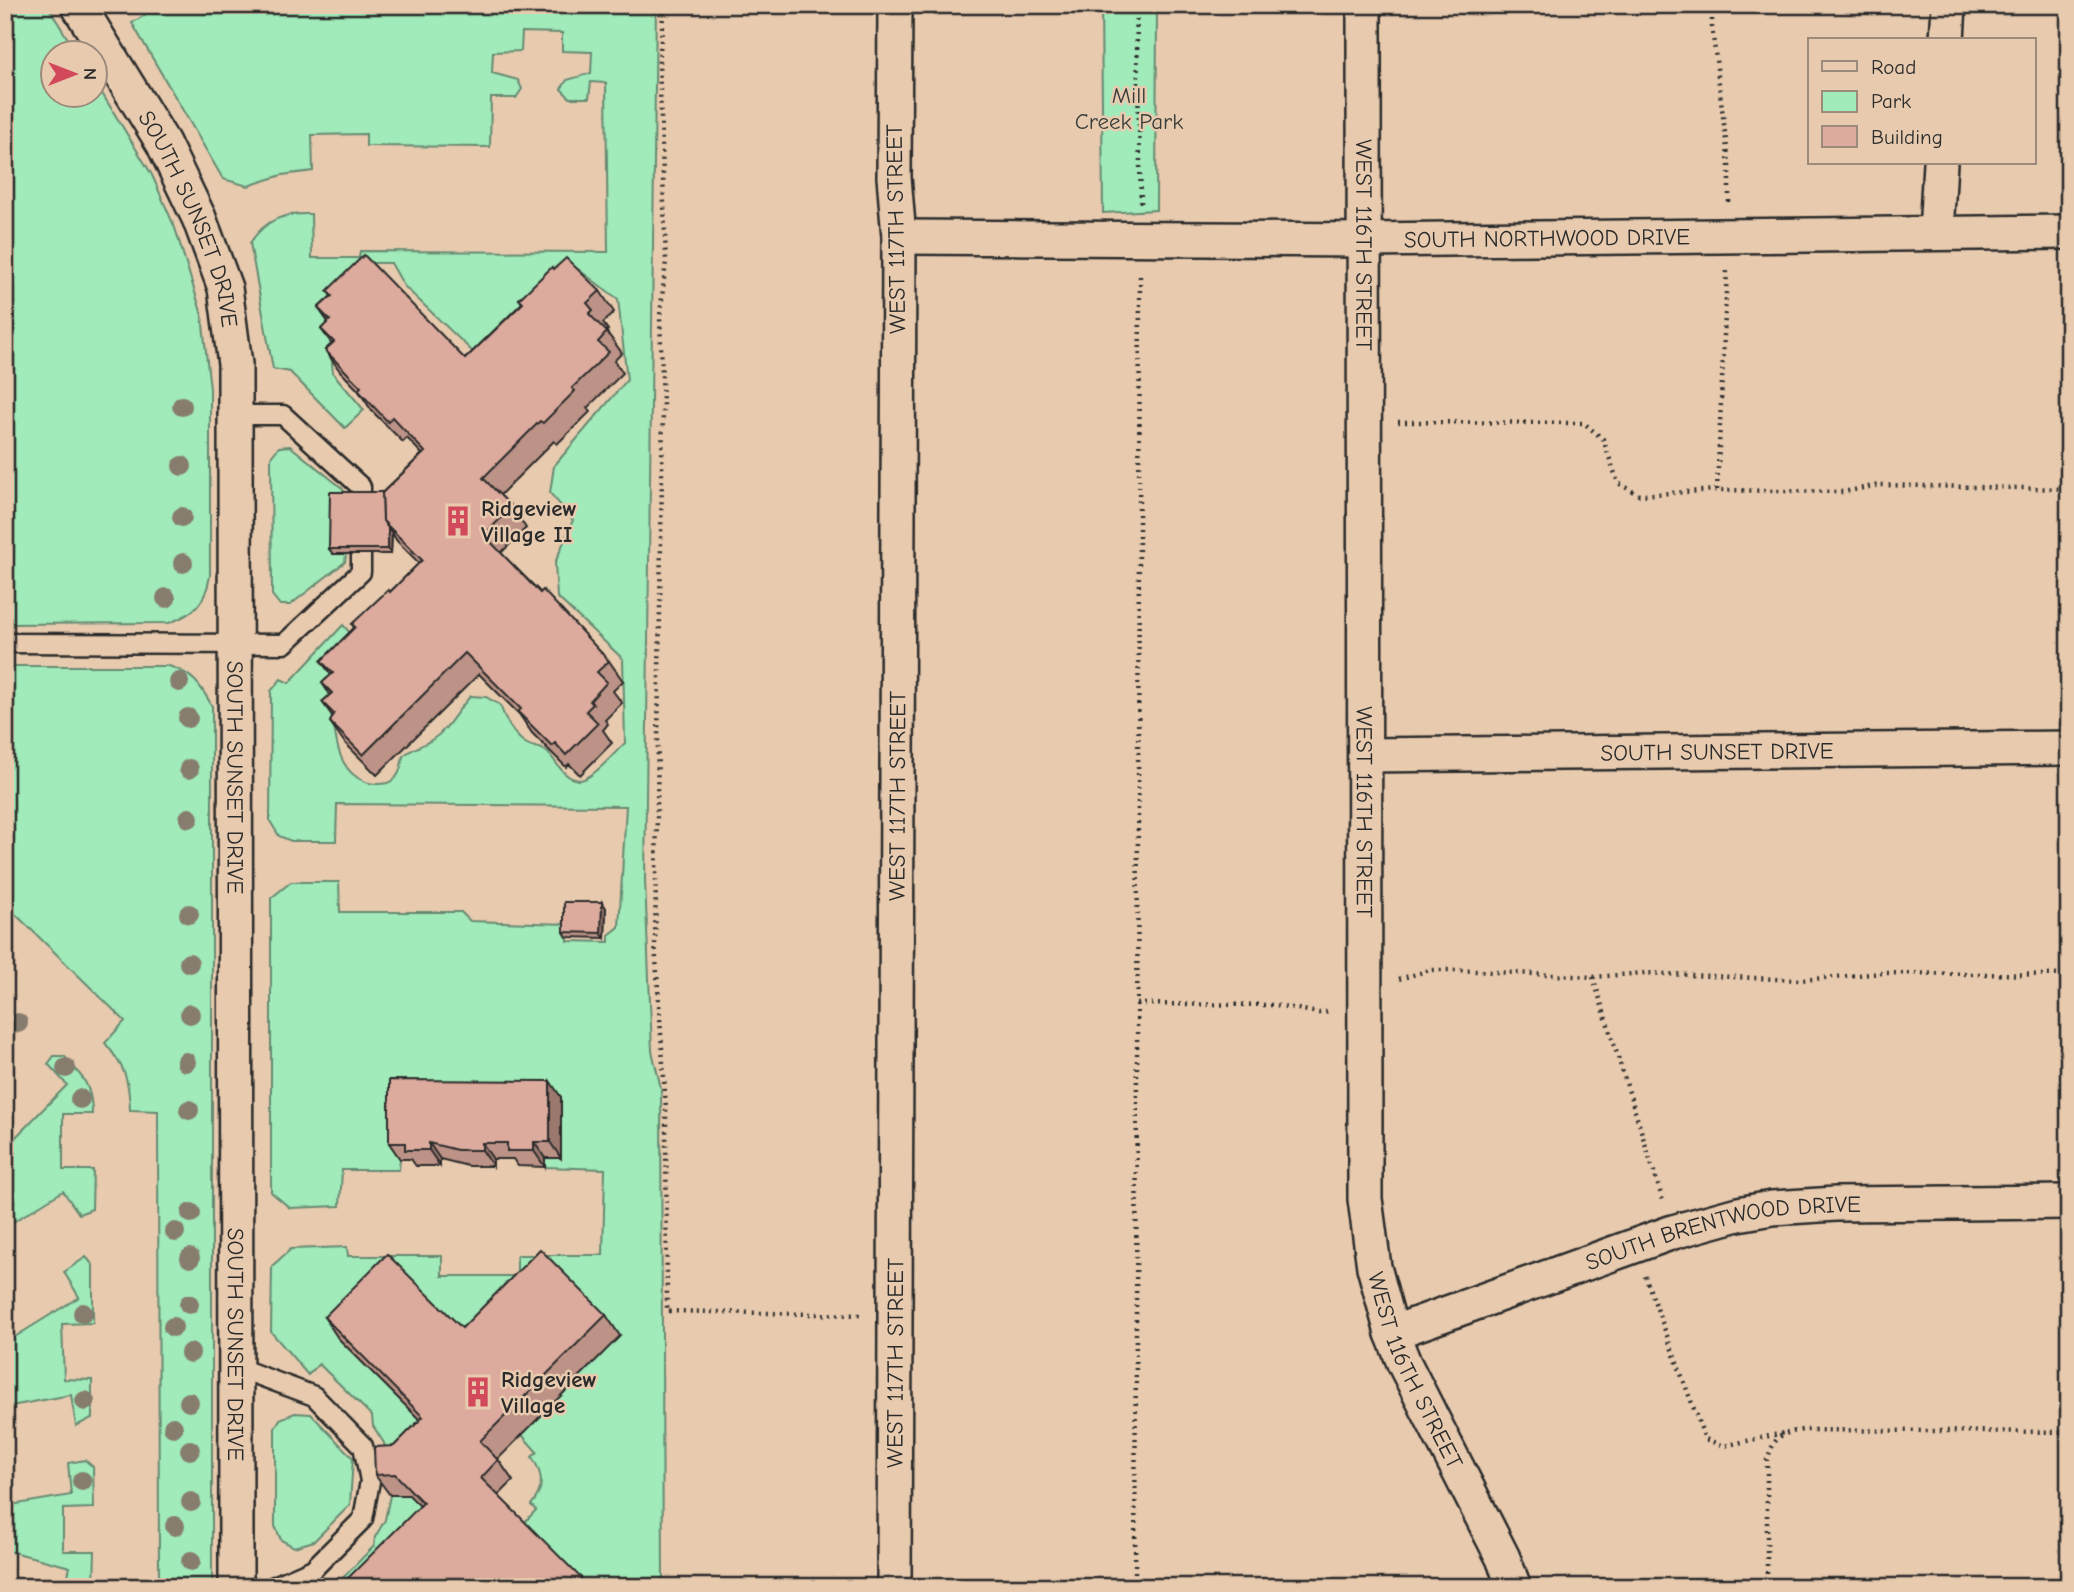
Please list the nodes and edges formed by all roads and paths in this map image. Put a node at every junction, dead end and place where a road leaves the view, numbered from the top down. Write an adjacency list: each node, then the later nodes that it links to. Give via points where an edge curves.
1 (78, 5): 14 (street, SOUTH SUNSET DRIVE, via 163,143 204,230 225,288 235,364)
2 (664, 5): 25 (path, via 659,62 666,261 660,316 663,405 655,944 666,1108 667,1311)
3 (895, 5): 11 (street, WEST 117TH STREET, via 894,177)
4 (1136, 5): 12 (path)
5 (1364, 5): 13 (street, WEST 116TH STREET)
6 (1949, 5): 7 (street)
7 (1947, 38)
8 (1940, 164): 10 (street)
9 (2069, 232): 10 (street, SOUTH NORTHWOOD DRIVE)
10 (1936, 233): 13 (street, SOUTH NORTHWOOD DRIVE)
11 (899, 237): 12 (street, SOUTH NORTHWOOD DRIVE); 25 (street, WEST 117TH STREET)
12 (1140, 239): 13 (street, SOUTH NORTHWOOD DRIVE); 23 (path)
13 (1365, 240): 15 (street, WEST 116TH STREET)
14 (235, 415): 18 (street, SOUTH SUNSET DRIVE); 18 (lane, via 283,415 361,487 361,572 284,643)
15 (1365, 422): 16 (path, via 1584,423 1603,439 1618,483 1640,495 1717,490 1843,492 1879,485); 20 (street, WEST 116TH STREET)
16 (2069, 489)
17 (5, 643): 18 (lane)
18 (235, 644): 27 (street, SOUTH SUNSET DRIVE)
19 (2069, 748): 20 (street, SOUTH SUNSET DRIVE)
20 (1365, 755): 22 (street, WEST 116TH STREET)
21 (2069, 975): 22 (path, via 1883,974 1800,980 1430,970 1386,982)
22 (1365, 995): 23 (path, via 1342,1009 1319,1013 1276,1005); 26 (street, WEST 116TH STREET, via 1365,1199 1374,1267)
23 (1137, 1004): 32 (path)
24 (2069, 1202): 26 (street, SOUTH BRENTWOOD DRIVE, via 1836,1204 1738,1214 1673,1232)
25 (895, 1317): 31 (street, WEST 117TH STREET)
26 (1392, 1333): 33 (street, WEST 116TH STREET)
27 (236, 1367): 29 (street, SOUTH SUNSET DRIVE); 30 (lane, via 314,1396 363,1446 370,1481 363,1519 313,1569)
28 (2069, 1432): 34 (path, via 1783,1433 1773,1443 1768,1460)
29 (236, 1587)
30 (272, 1587)
31 (894, 1587)
32 (1135, 1587)
33 (1514, 1587)
34 (1767, 1587)

